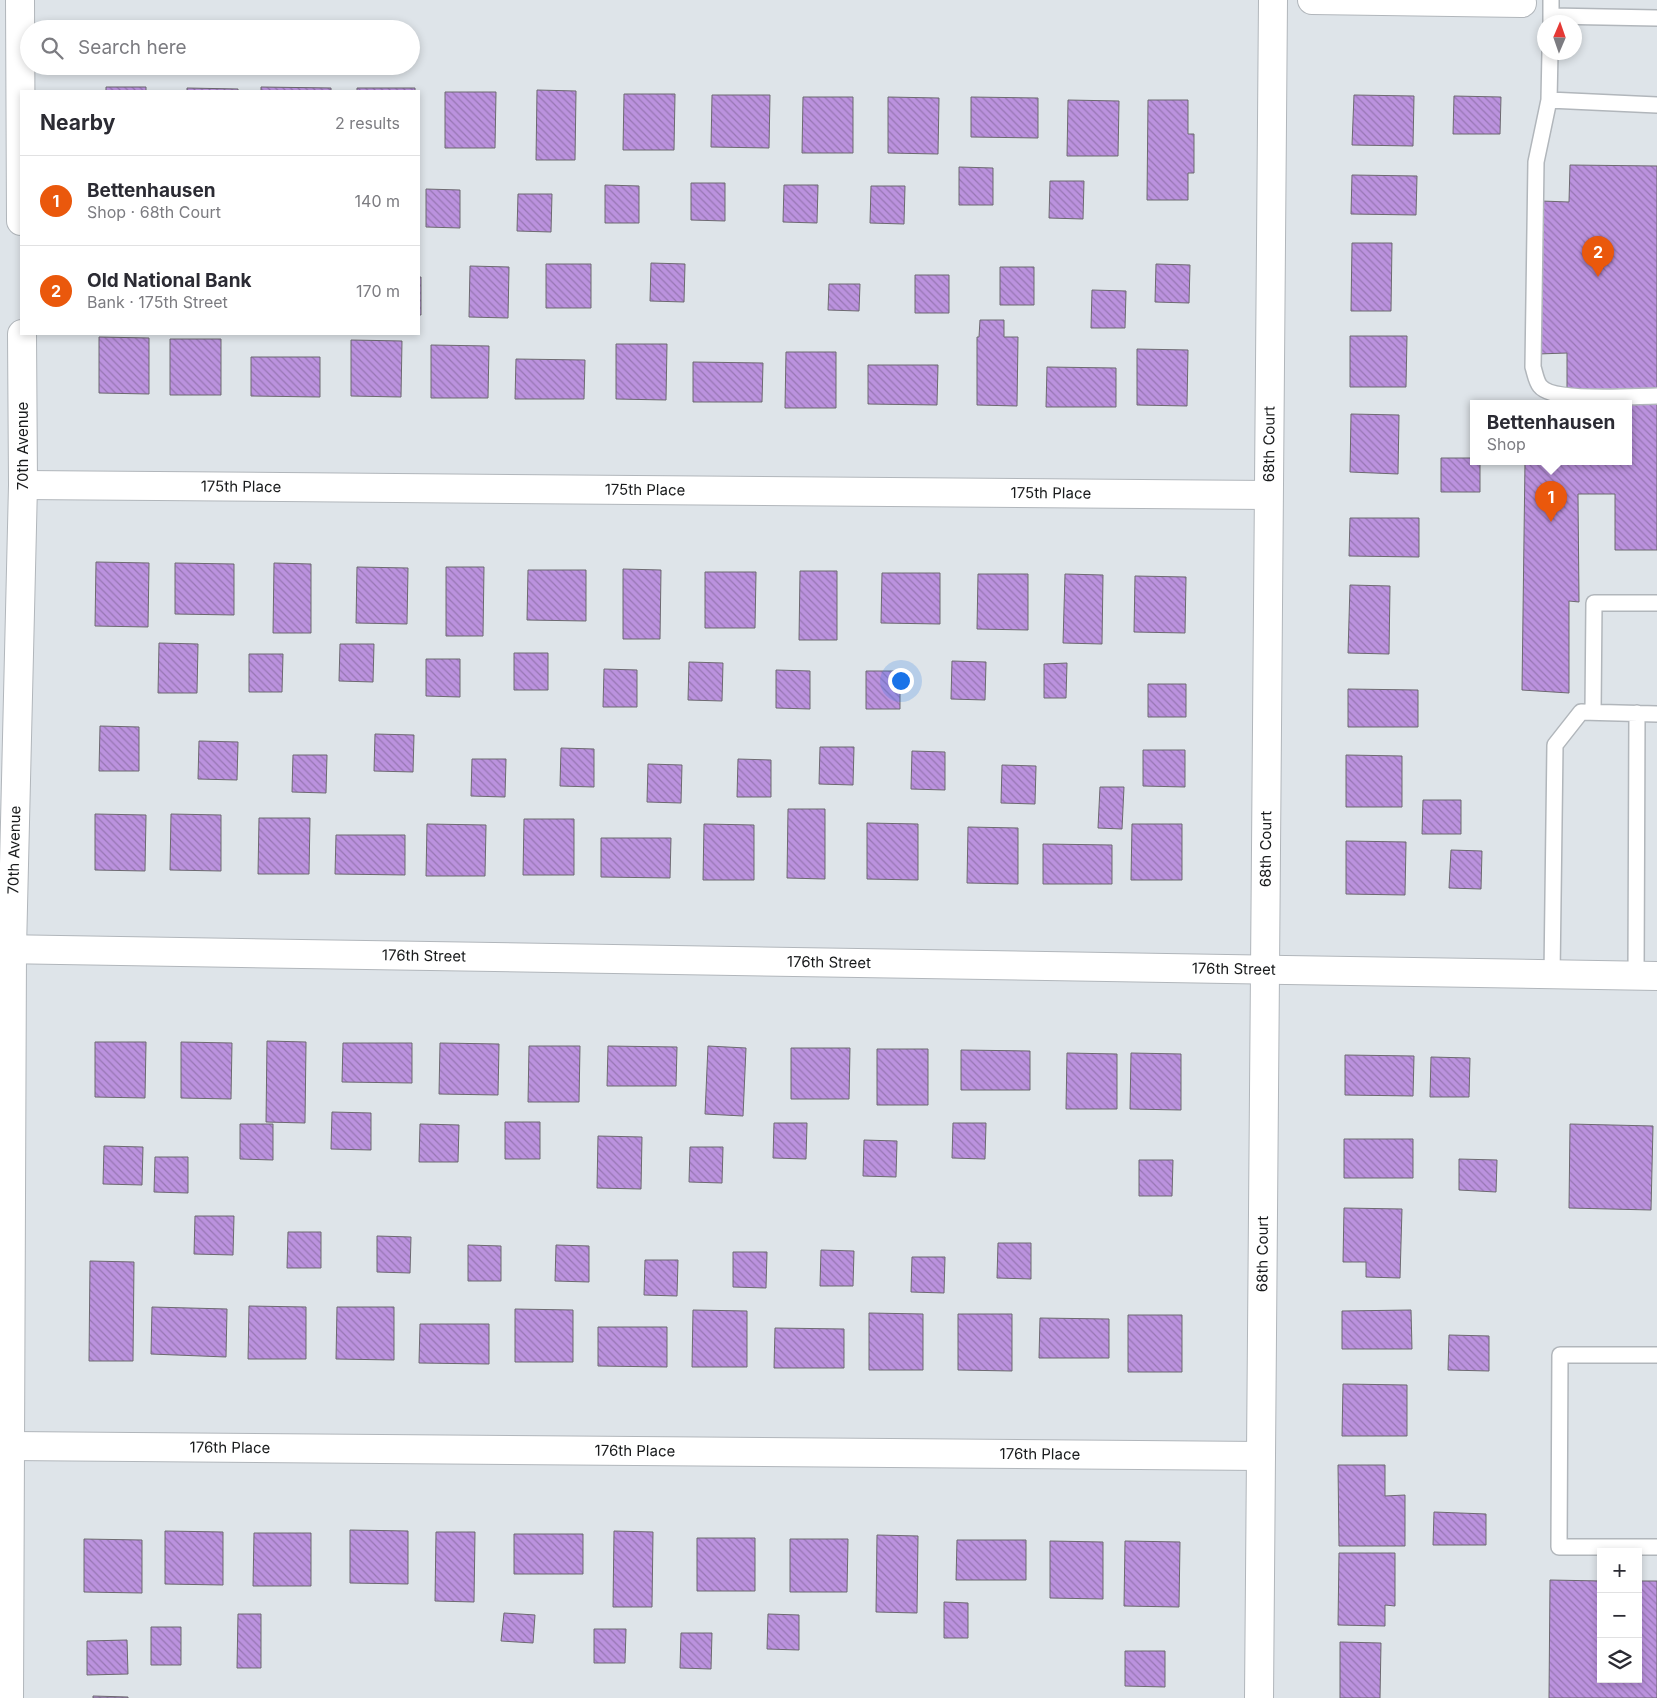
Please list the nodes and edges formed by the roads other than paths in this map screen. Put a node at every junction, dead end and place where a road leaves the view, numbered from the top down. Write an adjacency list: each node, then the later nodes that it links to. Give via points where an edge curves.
1 (20, 0): 9 (street)
2 (1273, 0): 18 (street, 68th Court)
3 (1312, 0): 5 (street)
4 (1551, 0): 6 (lane)
5 (1522, 3)
6 (1551, 15)
7 (1657, 18): 8 (lane)
8 (1582, 19)
9 (20, 20)
10 (1550, 60): 13 (lane)
11 (20, 75): 12 (street)
12 (20, 90)
13 (1549, 100): 14 (lane); 16 (lane, via 1536,162 1533,368 1539,386 1566,397)
14 (1657, 105)
15 (22, 335): 17 (street, 70th Avenue)
16 (1657, 396)
17 (23, 485): 18 (street, 175th Place); 23 (street, 70th Avenue)
18 (1268, 495): 24 (street, 68th Court)
19 (1657, 603): 20 (lane, via 1594,603)
20 (1593, 712): 21 (lane); 25 (lane, via 1581,712 1555,745)
21 (1637, 713): 22 (lane); 26 (lane)
22 (1657, 714)
23 (6, 949): 24 (street, 176th Street); 28 (street, 70th Avenue)
24 (1265, 970): 25 (street, 176th Street); 29 (street, 68th Court)
25 (1552, 975): 26 (street, 176th Street)
26 (1646, 976)
27 (1657, 1355): 30 (lane, via 1560,1355 1559,1547)
28 (10, 1446): 29 (street, 176th Place); 31 (street, 70th Avenue)
29 (1261, 1456): 32 (street, 68th Court)
30 (1657, 1547)
31 (9, 1698)
32 (1259, 1698)

